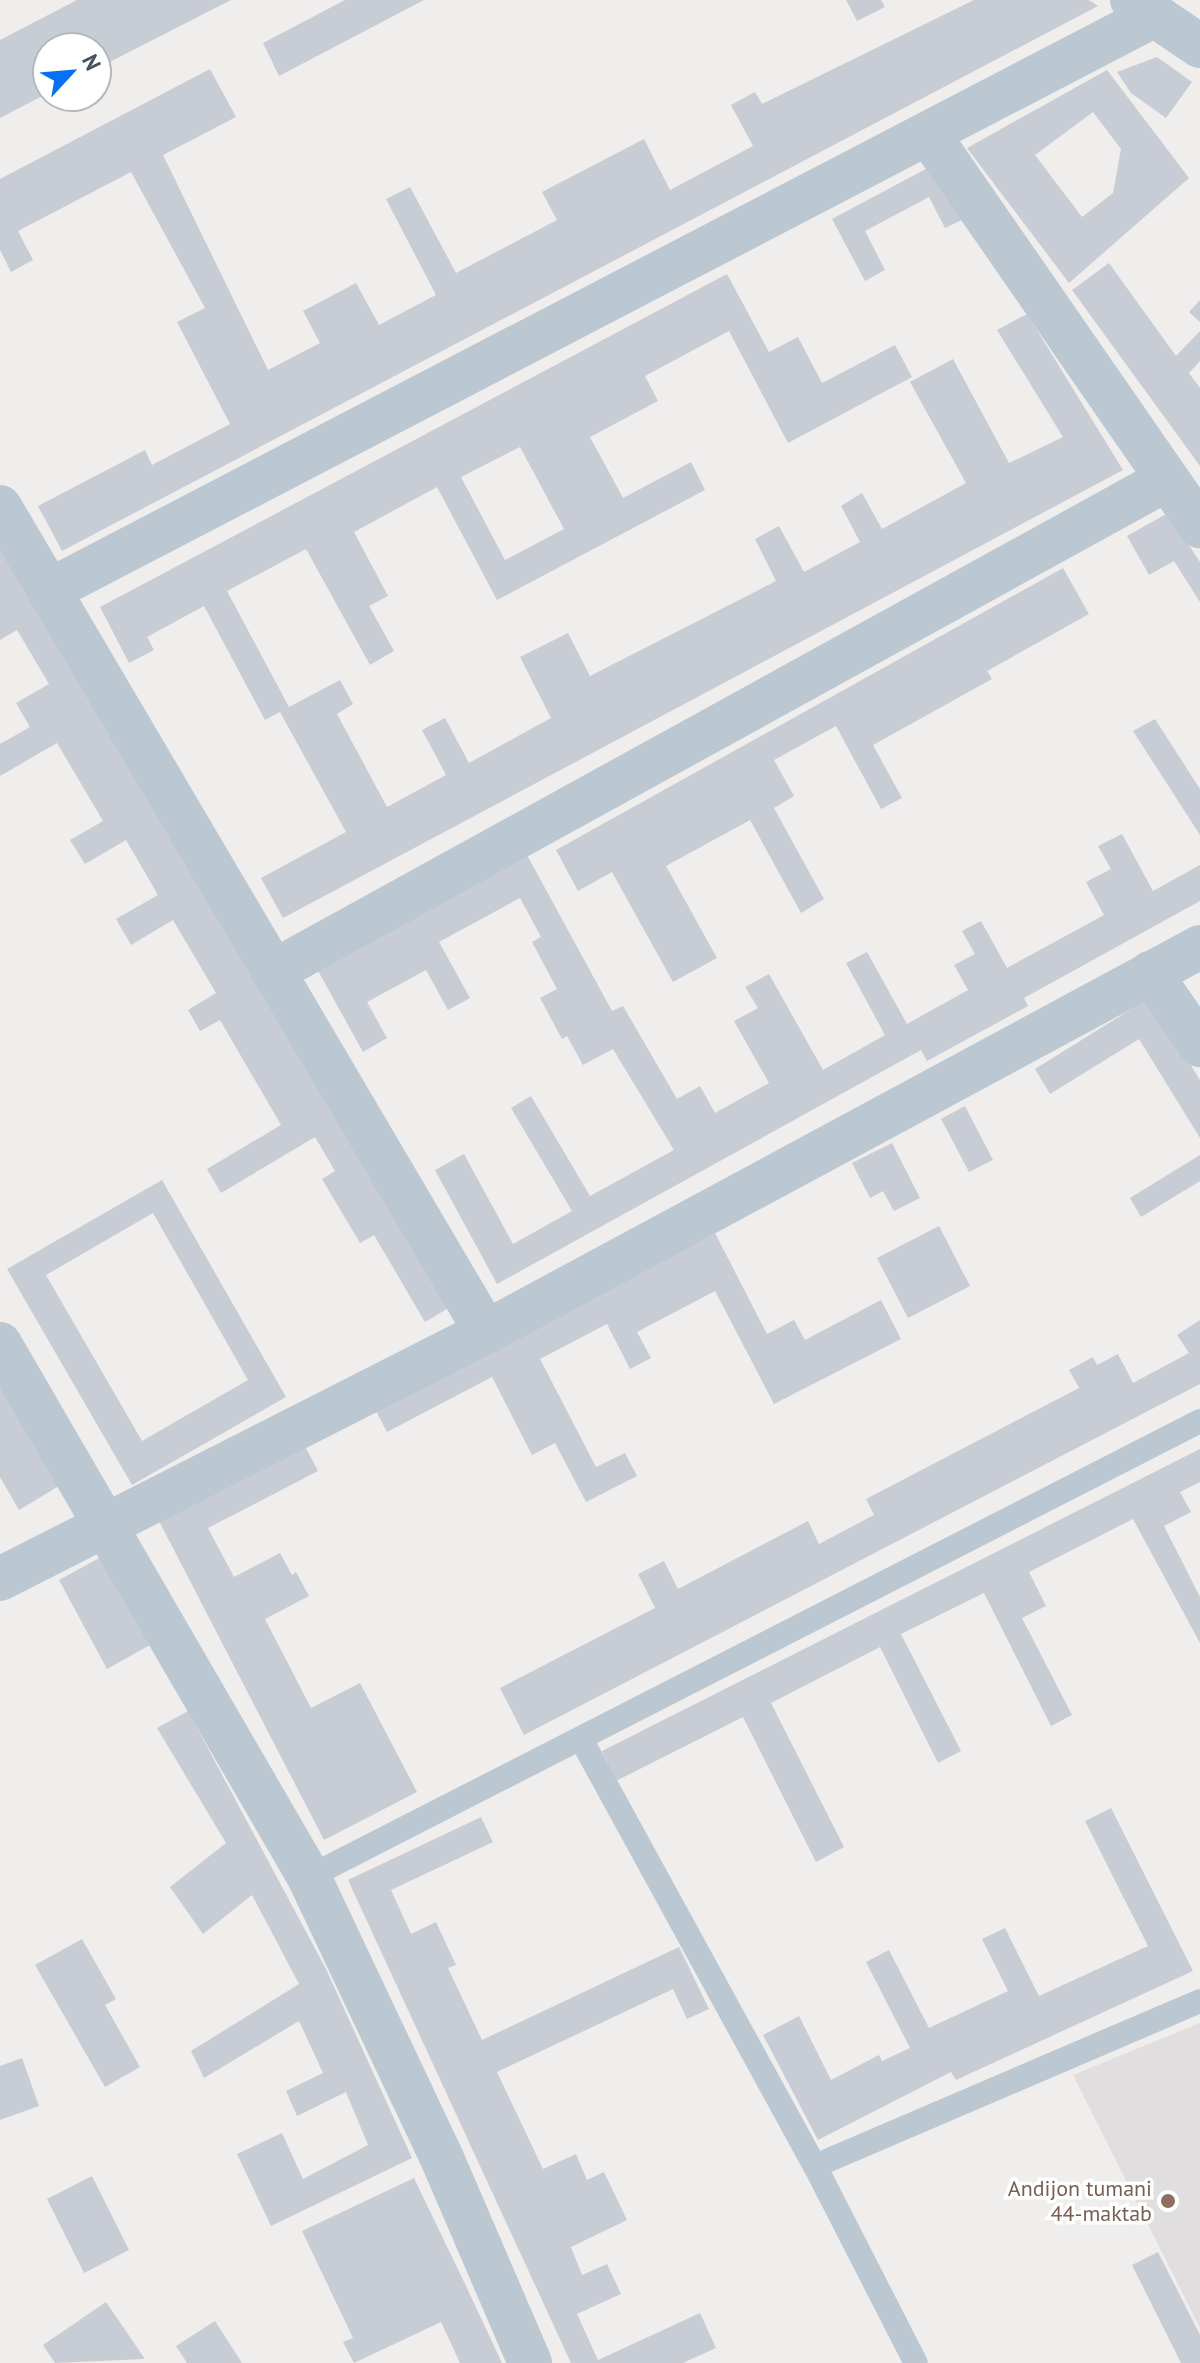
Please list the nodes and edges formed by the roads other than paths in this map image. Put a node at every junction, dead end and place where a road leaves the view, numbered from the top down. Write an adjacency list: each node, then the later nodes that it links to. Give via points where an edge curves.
1 (1142, 8): 2 (street); 3 (street)
2 (1200, 46)
3 (929, 135): 4 (street); 6 (street)
4 (1187, 500): 8 (street)
5 (0, 507): 6 (street)
6 (50, 590): 8 (street)
7 (1200, 947): 9 (street)
8 (276, 970): 11 (street)
9 (1150, 973): 10 (street); 11 (street)
10 (1200, 1045)
11 (486, 1332): 14 (street)
12 (0, 1344): 14 (street)
13 (1200, 1421): 16 (lane)
14 (107, 1527): 15 (street); 17 (street)
15 (0, 1579)
16 (581, 1739): 17 (lane); 19 (lane)
17 (309, 1877): 20 (street, via 441,2156)
18 (1200, 2001): 19 (lane)
19 (815, 2166): 21 (lane)
20 (530, 2363)
21 (916, 2363)

